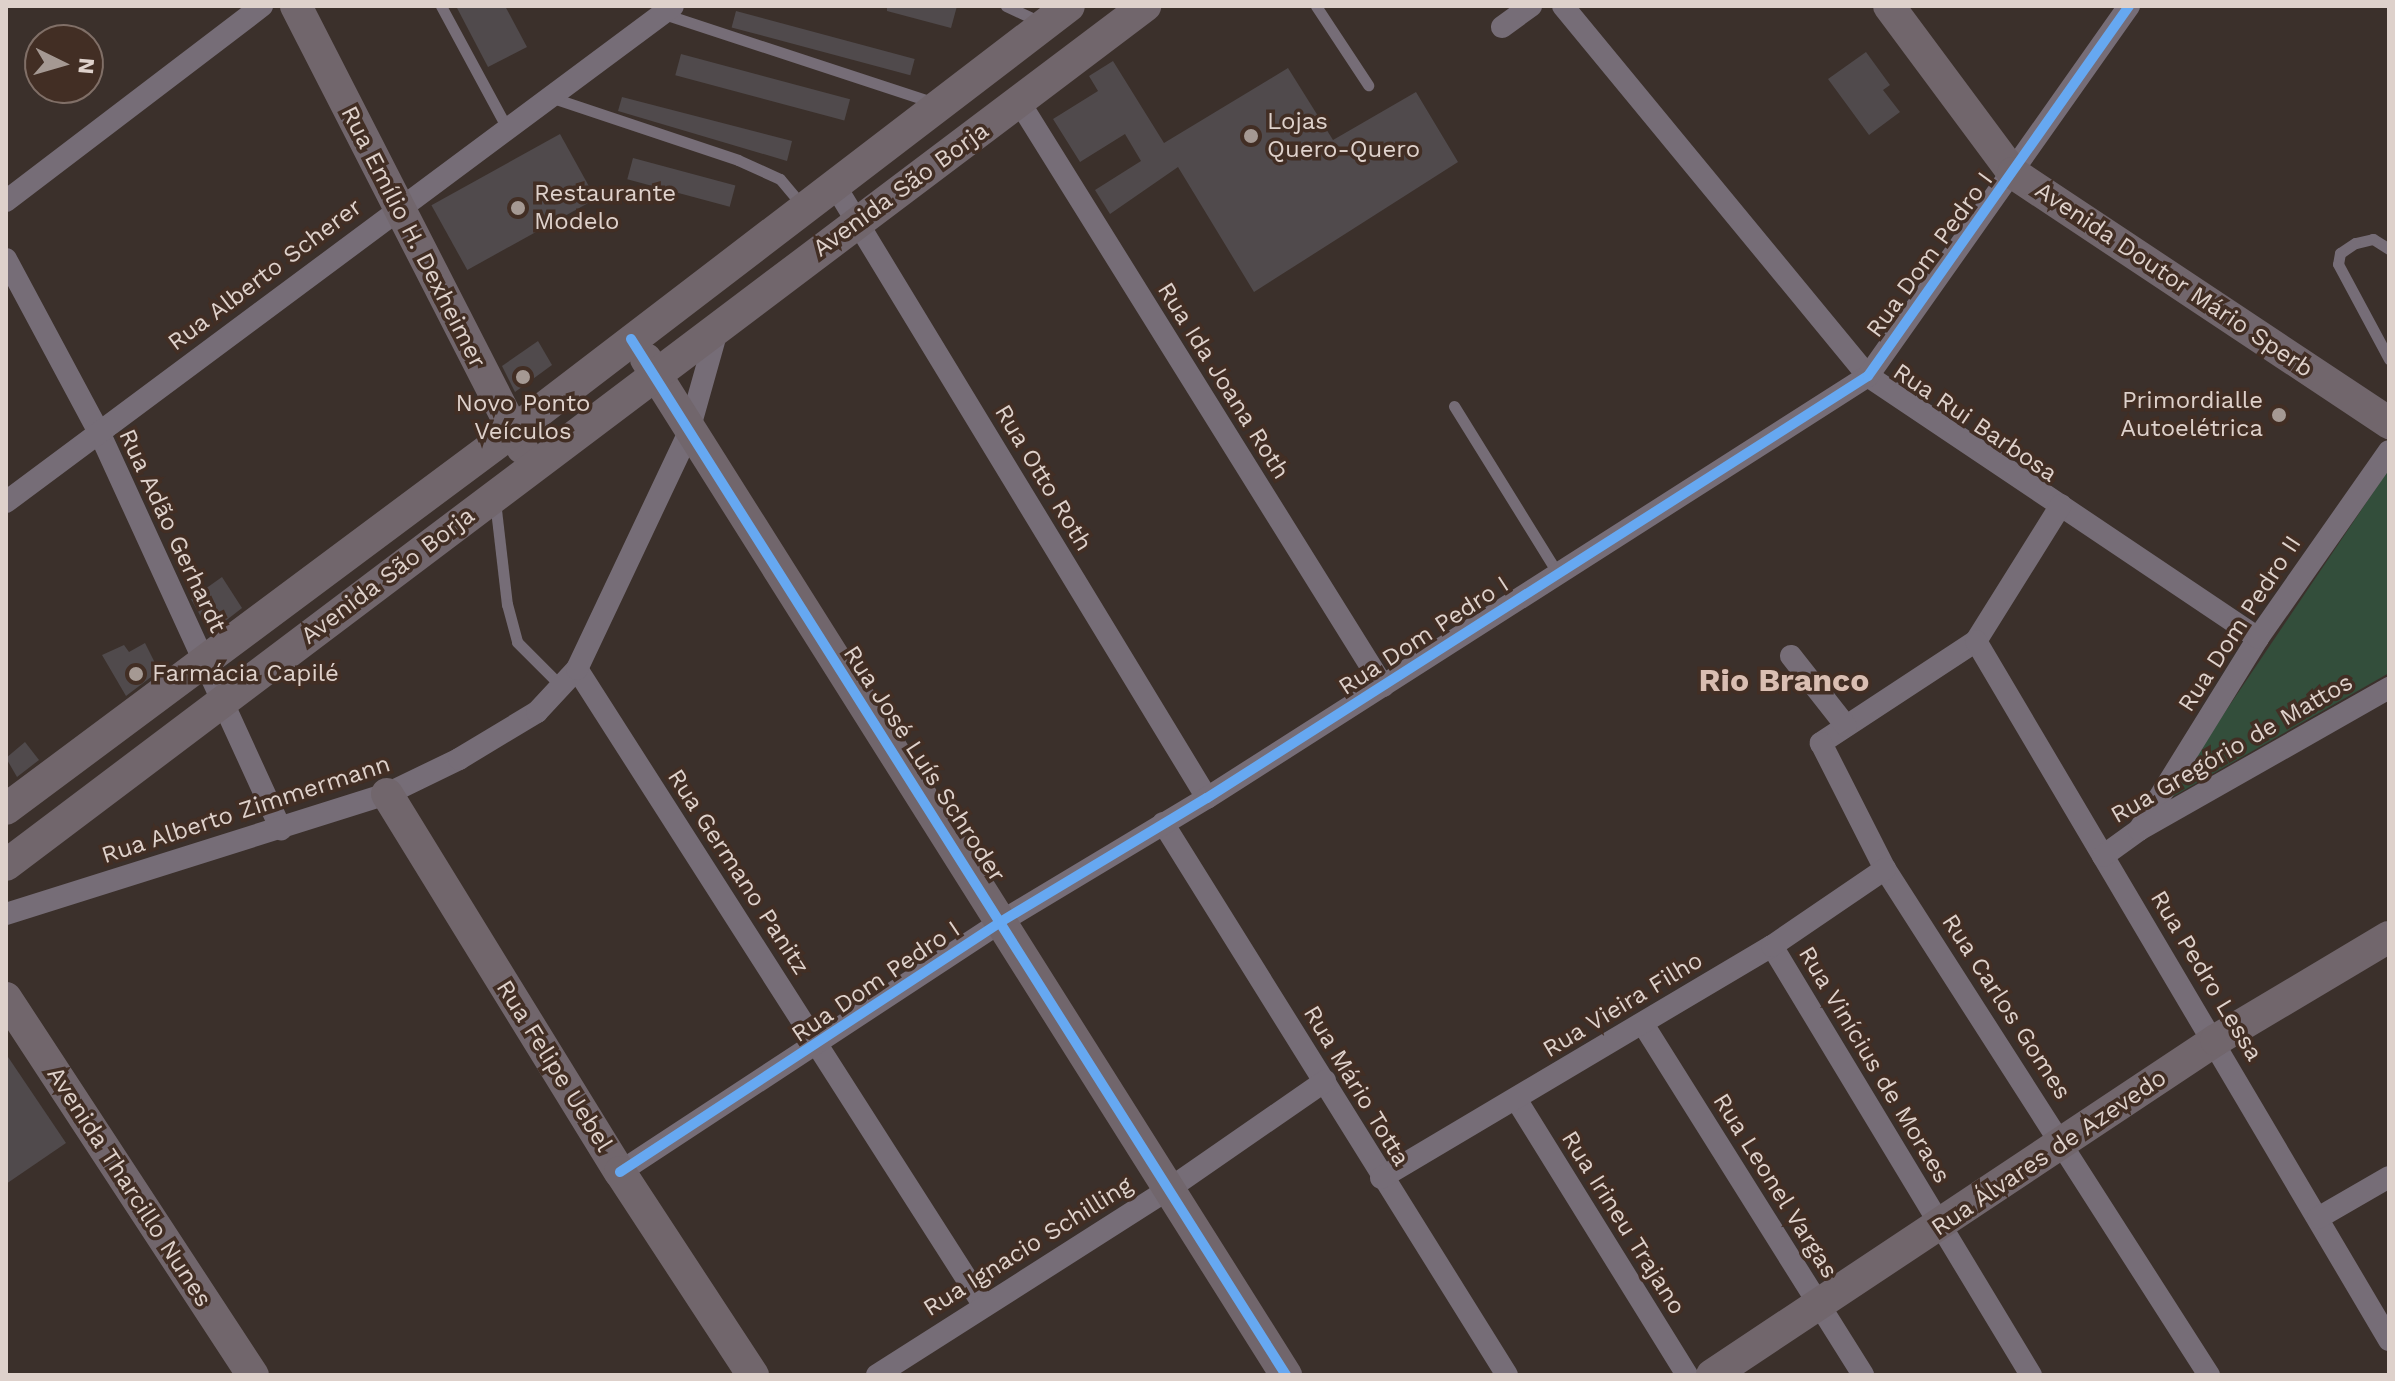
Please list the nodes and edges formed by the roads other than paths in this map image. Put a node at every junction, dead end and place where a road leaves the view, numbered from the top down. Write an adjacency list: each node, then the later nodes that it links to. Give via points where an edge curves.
1 (262, 6): 21 (street)
2 (296, 6): 22 (street, Rua Emílio H. Dexheimer)
3 (441, 6): 18 (lane)
4 (1006, 6): 12 (lane)
5 (1145, 6): 16 (street, Avenida São Borja)
6 (1316, 6): 14 (lane)
7 (1531, 6): 13 (street)
8 (1563, 6): 30 (street, Rua Rui Barbosa)
9 (1889, 6): 19 (street, Avenida Doutor Mário Sperb)
10 (2129, 6): 19 (street, Rua Dom Pedro I)
11 (668, 10): 15 (street, Rua Alberto Scherer); 17 (lane)
12 (1057, 15): 17 (street, Avenida São Borja)
13 (1502, 27)
14 (1368, 85)
15 (549, 97): 18 (street, Rua Alberto Scherer); 23 (lane, via 738,160 780,179)
16 (1020, 103): 24 (street, Avenida São Borja); 49 (street, Rua Ida Joana Roth)
17 (941, 104): 20 (street, Avenida São Borja)
18 (506, 126): 22 (street, Rua Alberto Scherer)
19 (2013, 173): 30 (street, Rua Dom Pedro I); 33 (street, Avenida Doutor Mário Sperb)
20 (834, 184): 23 (street, Avenida São Borja); 24 (street, Rua Otto Roth)
21 (6, 201)
22 (398, 206): 34 (street, Rua Emílio H. Dexheimer); 35 (street, Rua Alberto Scherer)
23 (802, 206): 28 (street, Avenida São Borja)
24 (857, 222): 27 (street, Avenida São Borja); 54 (street, Rua Otto Roth)
25 (2389, 249): 29 (lane, via 2373,239 2355,243 2340,253 2338,264)
26 (6, 259): 35 (street, Rua Adão Gerhardt)
27 (718, 327): 31 (street, Avenida São Borja); 36 (street, Rua Alberto Zimmermann)
28 (631, 339): 31 (street); 34 (street, Avenida São Borja)
29 (2389, 359)
30 (1868, 376): 41 (street, Rua Rui Barbosa); 42 (street, Rua Dom Pedro I)
31 (658, 377): 36 (street, Rua José Luís Schroder); 38 (street, Avenida São Borja)
32 (1454, 406): 42 (lane)
33 (2389, 423)
34 (512, 432): 38 (street, Rua Emílio H. Dexheimer); 46 (street, Avenida São Borja)
35 (100, 434): 40 (street, Rua Alberto Scherer); 46 (street, Rua Adão Gerhardt)
36 (688, 434): 47 (street, Rua Alberto Zimmermann); 63 (street, Rua José Luís Schroder)
37 (2389, 451): 43 (street, Rua Dom Pedro II)
38 (534, 466): 39 (street, Avenida São Borja)
39 (494, 496): 48 (lane, via 517,642); 51 (street, Avenida São Borja)
40 (6, 502)
41 (2061, 505): 43 (street, Rua Rui Barbosa); 44 (street)
42 (1558, 574): 49 (street, Rua Dom Pedro I)
43 (2258, 638): 58 (street, Rua Dom Pedro II)
44 (1976, 641): 52 (street); 59 (street, Rua Pedro Lessa)
45 (1791, 656): 52 (street)
46 (204, 662): 51 (street, Rua Adão Gerhardt); 55 (street, Avenida São Borja)
47 (577, 669): 48 (street, Rua Alberto Zimmermann); 69 (street, Rua Germano Panitz)
48 (561, 686): 53 (street, Rua Alberto Zimmermann, via 537,712)
49 (1383, 686): 54 (street, Rua Dom Pedro I)
50 (2389, 688): 58 (street, Rua Gregório de Mattos)
51 (221, 703): 57 (street, Rua Adão Gerhardt); 60 (street, Avenida São Borja)
52 (1846, 726): 61 (street, Rua Carlos Gomes, via 1821,743)
53 (387, 794): 57 (street, Rua Alberto Zimmermann); 73 (street, Rua Felipe Uebel)
54 (1207, 798): 56 (street, Rua Dom Pedro I)
55 (6, 809)
56 (1163, 823): 63 (street, Rua Dom Pedro I); 70 (street, Rua Mário Totta)
57 (281, 830): 62 (street, Rua Alberto Zimmermann)
58 (2139, 830): 59 (street, Rua Gregório de Mattos)
59 (2103, 856): 68 (street, Rua Pedro Lessa)
60 (6, 865)
61 (1885, 869): 65 (street, Rua Vieira Filho); 72 (street, Rua Carlos Gomes)
62 (6, 914)
63 (1002, 921): 69 (street, Rua Dom Pedro I); 76 (street, Rua José Luís Schroder)
64 (2389, 937): 68 (street, Rua Álvares de Azevedo)
65 (1772, 946): 67 (street, Rua Vieira Filho); 78 (street, Rua Vinícius de Moraes)
66 (6, 998): 82 (street, Avenida Tharcillo Nunes)
67 (1643, 1024): 71 (street, Rua Vieira Filho); 80 (street, Rua Leonel Vargas)
68 (2216, 1040): 72 (street, Rua Álvares de Azevedo); 77 (street, Rua Pedro Lessa)
69 (818, 1045): 73 (street, Rua Dom Pedro I); 79 (street, Rua Germano Panitz)
70 (1325, 1081): 75 (street, Rua Mário Totta); 76 (street, Rua Ignacio Schilling)
71 (1516, 1099): 75 (street, Rua Vieira Filho); 87 (street, Rua Irineu Trajano)
72 (2066, 1145): 78 (street, Rua Álvares de Azevedo); 91 (street, Rua Carlos Gomes)
73 (620, 1172): 83 (street, Rua Felipe Uebel)
74 (2389, 1177): 77 (street)
75 (1381, 1178): 86 (street, Rua Mário Totta)
76 (1169, 1189): 79 (street, Rua Ignacio Schilling); 85 (street, Rua José Luís Schroder)
77 (2318, 1218): 81 (street, Rua Pedro Lessa)
78 (1941, 1225): 80 (street, Rua Álvares de Azevedo); 90 (street, Rua Vinícius de Moraes)
79 (984, 1306): 84 (street, Rua Ignacio Schilling)
80 (1820, 1306): 88 (street, Rua Álvares de Azevedo); 89 (street, Rua Leonel Vargas)
81 (2389, 1340)
82 (253, 1375)
83 (753, 1375)
84 (877, 1375)
85 (1286, 1375)
86 (1507, 1375)
87 (1687, 1375)
88 (1712, 1375)
89 (1863, 1375)
90 (2031, 1375)
91 (2209, 1375)

